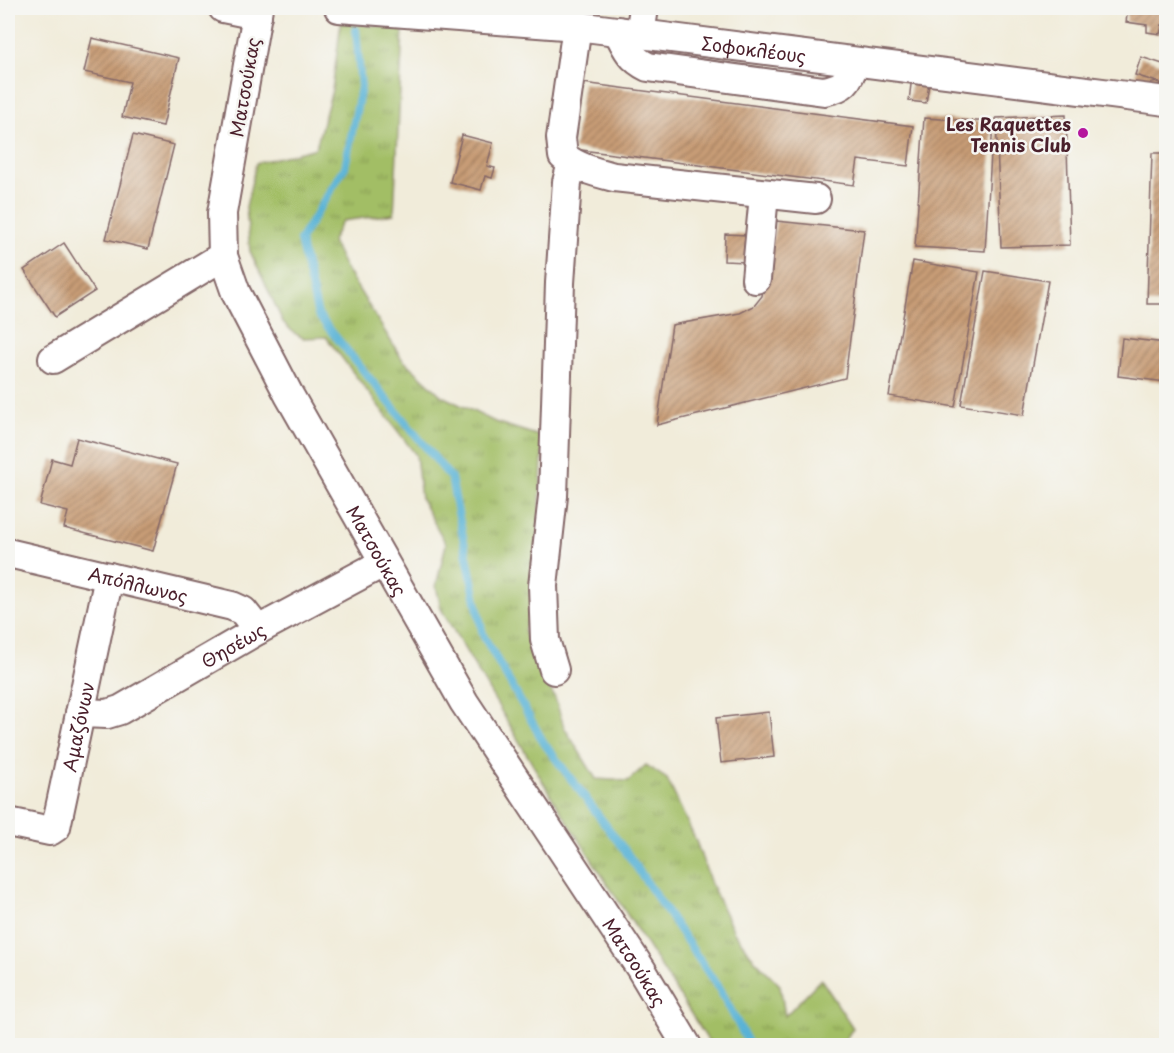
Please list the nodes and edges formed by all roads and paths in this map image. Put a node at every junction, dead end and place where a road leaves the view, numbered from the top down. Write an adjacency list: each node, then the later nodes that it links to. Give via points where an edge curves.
1 (223, 8): 3 (street)
2 (339, 8): 5 (street)
3 (258, 11): 10 (street, Ματσούκας, via 222,213)
4 (634, 24): 5 (street); 6 (street, via 628,52 648,67 824,91 848,81 855,63)
5 (577, 26): 7 (street, via 561,138 563,156)
6 (1167, 101)
7 (572, 163): 8 (street, via 614,177); 17 (street, via 567,182 560,283 553,496 543,586 545,640)
8 (764, 195): 9 (street); 11 (street)
9 (816, 200)
10 (223, 256): 12 (street); 14 (street, Ματσούκας, via 257,335)
11 (756, 279)
12 (53, 359)
13 (8, 554): 15 (street, Απόλλωνος)
14 (383, 563): 16 (street, Θησέως); 20 (street, Ματσούκας, via 464,702 641,969)
15 (109, 577): 16 (street, Απόλλωνος, via 232,606 243,611); 18 (street, Αμαζόνων)
16 (258, 630): 18 (street, Θησέως, via 120,710 107,714)
17 (554, 670)
18 (80, 713): 19 (street, Αμαζόνων, via 56,828 50,831)
19 (8, 822)
20 (687, 1046)

